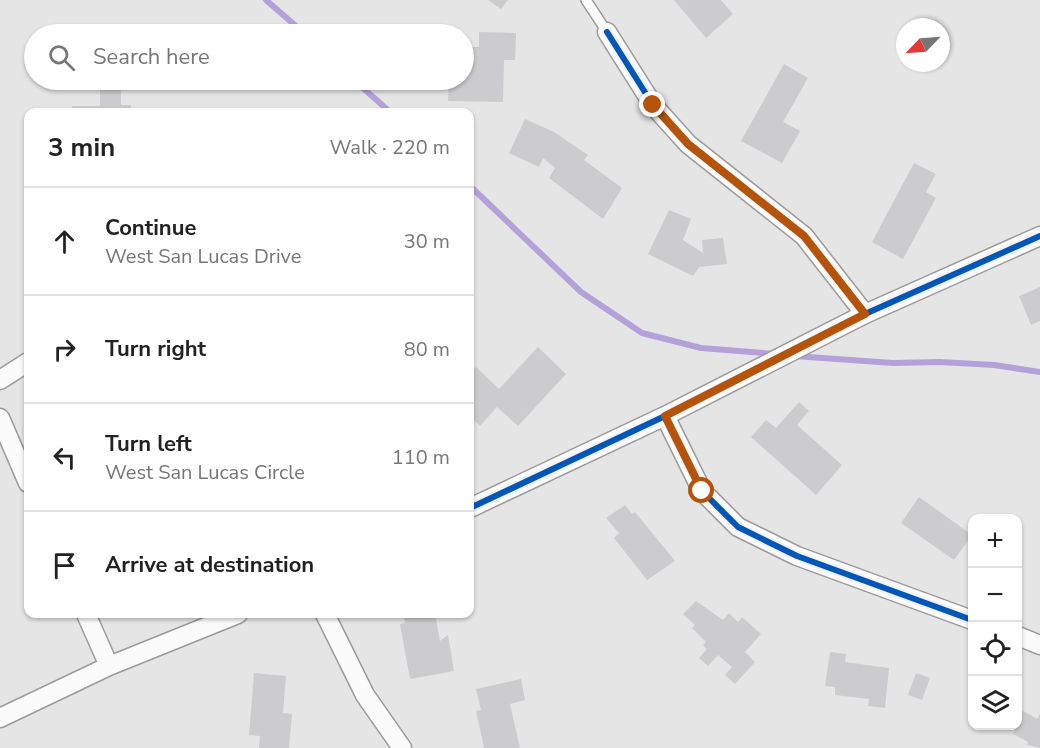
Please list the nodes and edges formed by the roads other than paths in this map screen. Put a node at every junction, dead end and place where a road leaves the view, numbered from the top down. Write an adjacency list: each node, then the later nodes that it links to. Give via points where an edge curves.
1 (586, 0): 2 (lane)
2 (607, 32): 4 (street, via 653,105 688,144 804,236)
3 (1040, 236): 4 (street)
4 (865, 314): 7 (street)
5 (24, 365): 6 (street)
6 (0, 380)
7 (665, 416): 10 (street); 14 (street, via 702,491 738,527 797,556)
8 (0, 418): 9 (street)
9 (24, 474)
10 (474, 506)
11 (88, 618): 17 (street)
12 (228, 618): 17 (street)
13 (327, 618): 19 (street, via 365,695)
14 (968, 619)
15 (1022, 638): 16 (street)
16 (1040, 645)
17 (108, 666): 18 (street)
18 (0, 718)
19 (402, 748)

